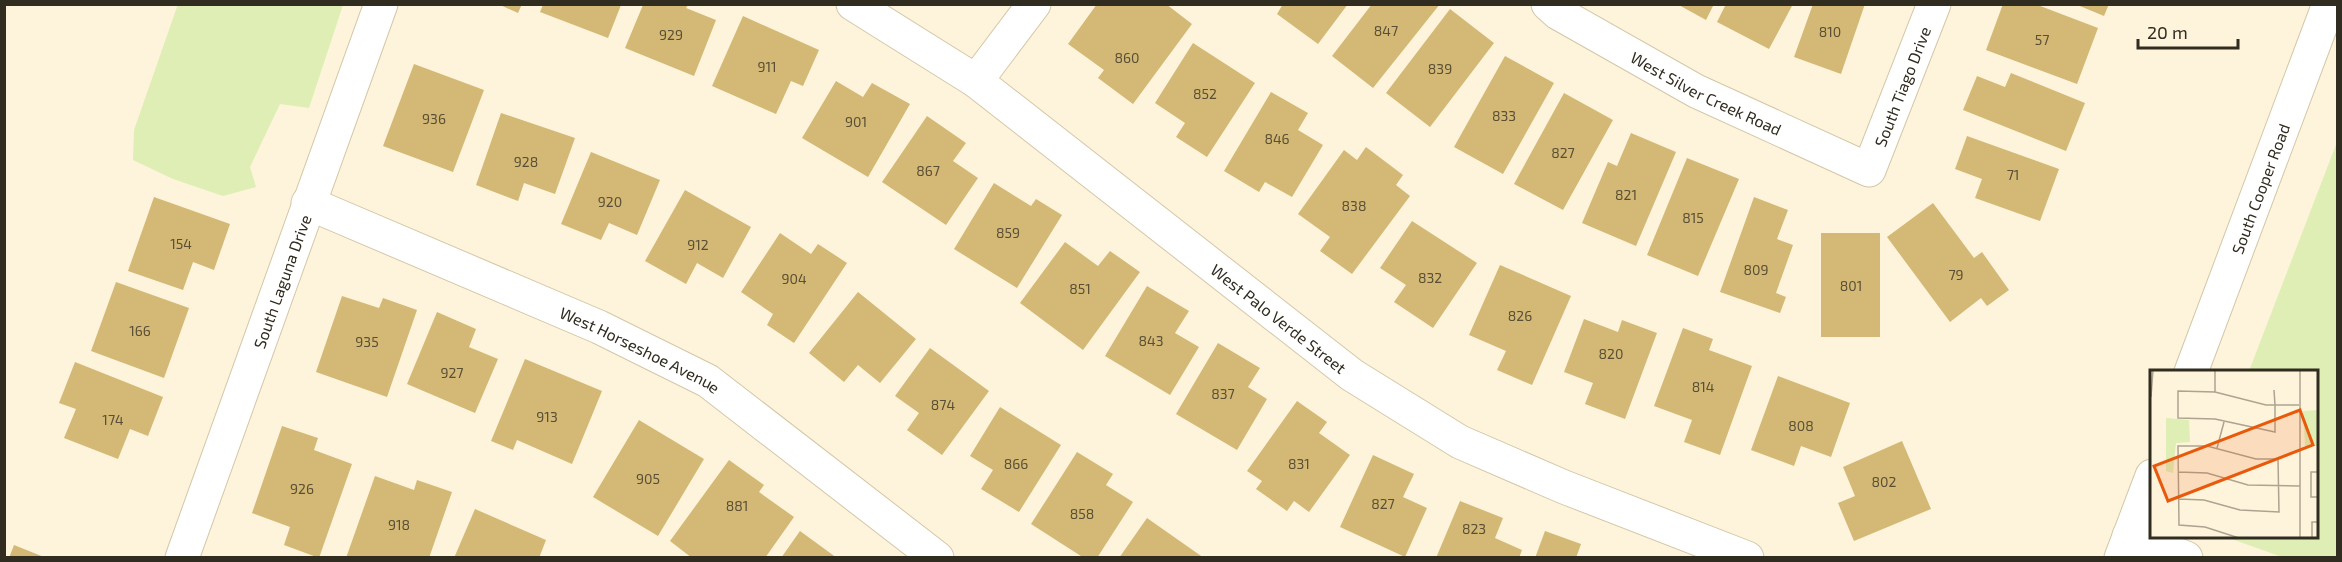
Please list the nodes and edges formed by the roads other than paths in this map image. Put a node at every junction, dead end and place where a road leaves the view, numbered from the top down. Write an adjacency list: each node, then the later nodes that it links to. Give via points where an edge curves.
1 (381, 4): 9 (street, South Laguna Drive)
2 (853, 4): 7 (street, West Palo Verde Street)
3 (1034, 4): 7 (street)
4 (1548, 4): 8 (street, West Silver Creek Road, via 1696,91)
5 (1934, 4): 8 (street, South Tiago Drive)
6 (2330, 4): 10 (street, South Cooper Road)
7 (976, 81): 15 (street, West Palo Verde Street, via 1352,375 1460,442)
8 (1869, 170)
9 (308, 203): 13 (street, South Laguna Drive); 14 (street, West Horseshoe Avenue, via 599,327 708,381)
10 (2192, 370)
11 (2150, 479): 12 (street)
12 (2125, 547): 16 (street)
13 (182, 558)
14 (937, 558)
15 (1747, 558)
16 (2186, 558)

